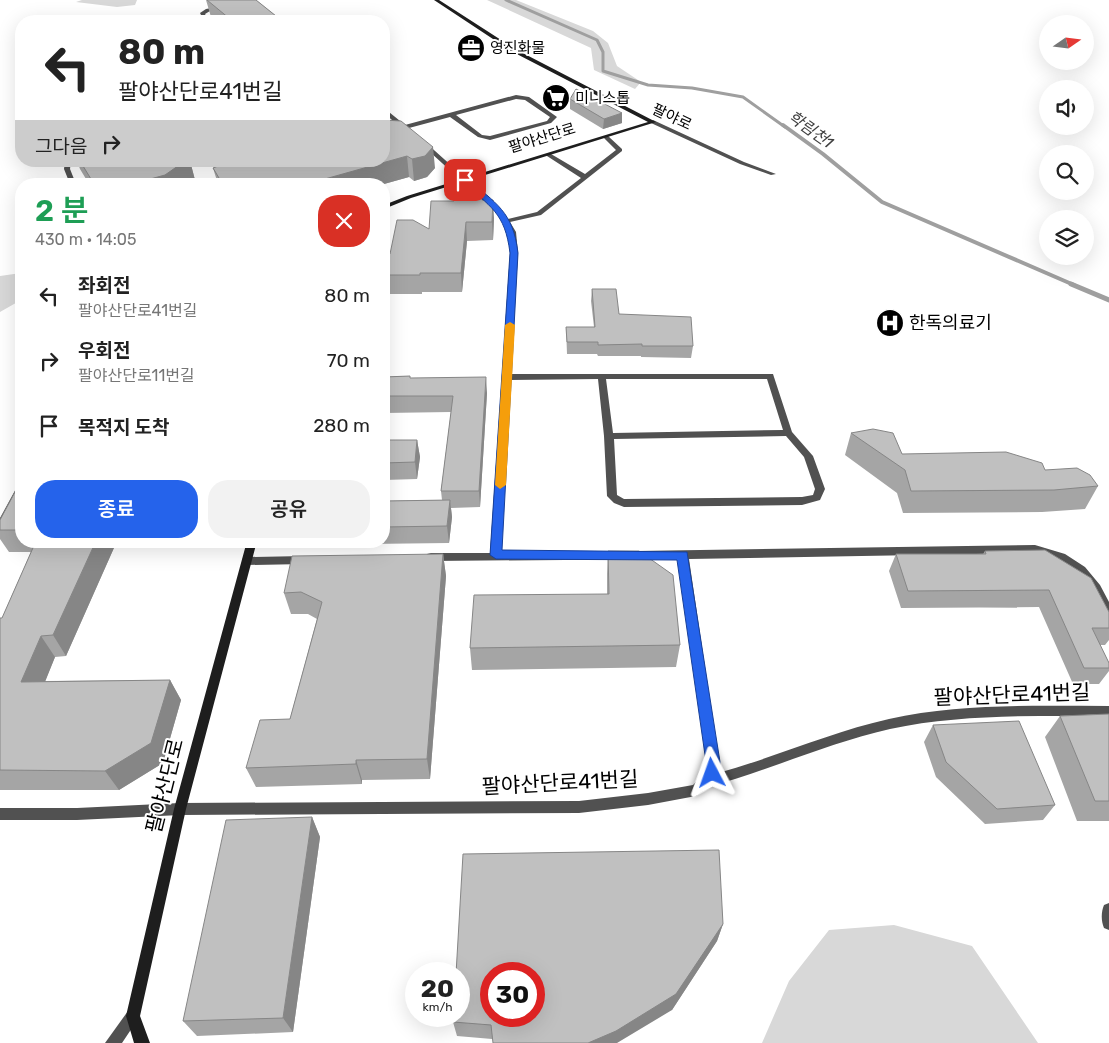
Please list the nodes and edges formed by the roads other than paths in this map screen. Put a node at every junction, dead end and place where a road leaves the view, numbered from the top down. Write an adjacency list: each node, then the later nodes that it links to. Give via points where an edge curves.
1 (436, 0): 6 (street, 팔야로, via 514,50)
2 (232, 5): 3 (street)
3 (202, 15)
4 (450, 114): 4 (street, via 519,96 554,117 549,122 490,138 480,136); 7 (street)
5 (390, 115): 7 (street)
6 (653, 122): 10 (street, 팔야산단로); 13 (street, 팔야로)
7 (405, 128): 8 (street); 9 (street)
8 (390, 132)
9 (412, 134)
10 (606, 137): 12 (street, 팔야산단로); 14 (street, via 620,150)
11 (419, 140): 15 (street)
12 (549, 155): 14 (street); 15 (street, 팔야산단로)
13 (773, 174)
14 (586, 178): 17 (street, via 539,214)
15 (465, 180): 16 (street, 팔야산단로); 17 (street)
16 (390, 205)
17 (507, 221): 18 (street, via 512,232 514,253)
18 (507, 377): 19 (street); 25 (street)
19 (602, 378): 20 (street, via 770,376); 21 (street)
20 (788, 434): 21 (street); 21 (street, via 808,456 820,489 817,498 802,501 617,501 612,496)
21 (609, 436)
22 (15, 498): 23 (street)
23 (0, 527)
24 (250, 548): 29 (street, 팔야산단로)
25 (496, 555): 26 (street); 27 (street)
26 (682, 555): 30 (street, via 1035,549 1064,557 1081,568 1096,585); 32 (street, via 713,762 712,773)
27 (421, 557)
28 (315, 560): 29 (street)
29 (247, 561): 33 (street, 팔야산단로)
30 (1109, 612)
31 (1109, 711): 32 (street, 팔야산단로41번길, via 947,714 852,735)
32 (706, 782): 33 (street, 팔야산단로41번길, via 696,790 579,807)
33 (180, 809): 34 (street, 팔야산단로41번길); 37 (street, 팔야산단로)
34 (0, 814)
35 (1109, 910): 36 (street)
36 (1109, 923)
37 (133, 1016): 38 (street); 39 (street)
38 (113, 1043)
39 (142, 1043)

